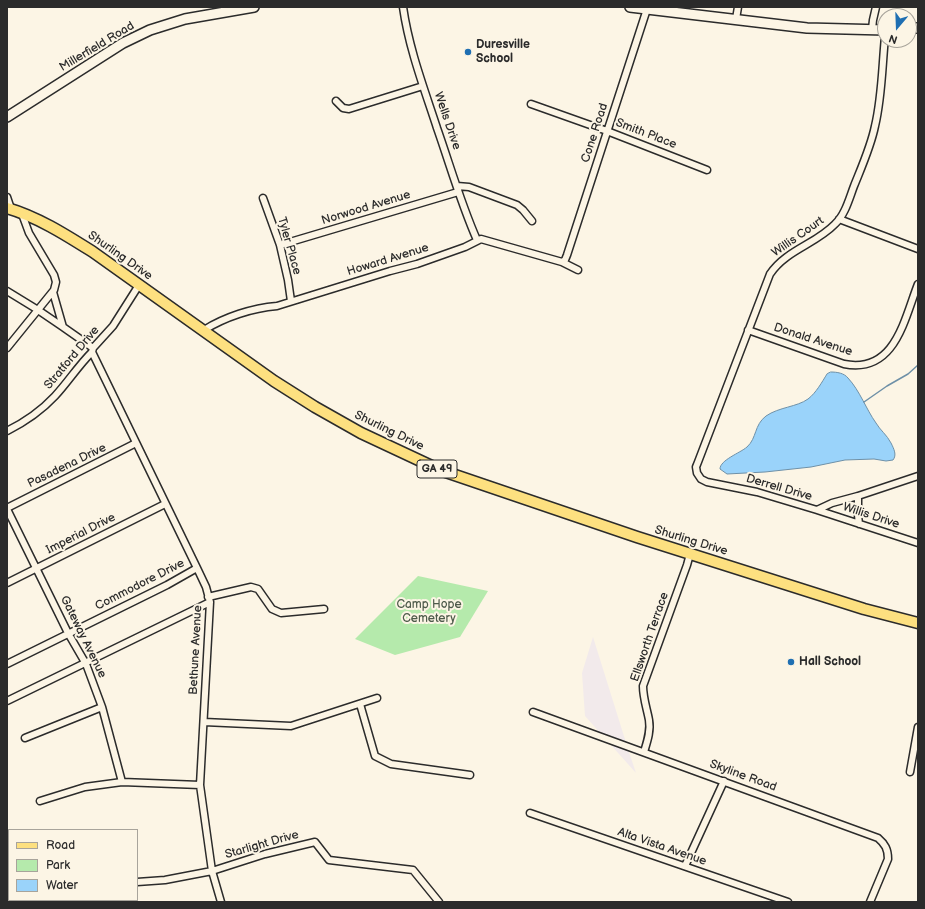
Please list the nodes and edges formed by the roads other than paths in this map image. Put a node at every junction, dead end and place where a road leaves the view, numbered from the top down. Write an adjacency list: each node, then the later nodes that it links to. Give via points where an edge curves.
1 (254, 7): 14 (main road, Millerfield Road, via 191,18 150,30 123,43)
2 (403, 7): 11 (street, Wells Drive, via 412,51)
3 (630, 7): 6 (main road)
4 (738, 7): 7 (street)
5 (876, 7): 8 (street)
6 (647, 9): 7 (main road); 15 (street, Cone Road)
7 (736, 19): 8 (main road, via 807,28)
8 (872, 29): 9 (main road)
9 (877, 29)
10 (884, 48): 22 (street, Willis Court, via 875,127)
11 (423, 86): 12 (street, via 349,109 343,108); 17 (street, Wells Drive)
12 (336, 101)
13 (531, 104): 15 (street, Smith Place)
14 (7, 117)
15 (607, 131): 16 (street, Smith Place); 27 (street, Cone Road, via 567,255)
16 (707, 170)
17 (458, 189): 23 (street, via 469,187 517,205); 24 (street, Wells Drive); 25 (street, Norwood Avenue)
18 (7, 197): 20 (street)
19 (263, 198): 25 (street, Tyler Place)
20 (9, 209): 21 (main road, Shurling Drive / GA 49)
21 (22, 214): 30 (main road, Shurling Drive / GA 49, via 68,236); 32 (street, via 29,233 56,282)
22 (840, 219): 26 (street); 37 (street, Willis Court, via 827,231 789,254 773,268)
23 (532, 221)
24 (477, 240): 27 (street, via 486,240); 33 (street, Howard Avenue, via 417,264)
25 (280, 245): 33 (street, Tyler Place)
26 (918, 249)
27 (562, 262): 28 (street)
28 (578, 270)
29 (918, 284): 37 (street, Donald Avenue, via 894,346 884,356 867,364 844,364)
30 (139, 285): 36 (main road, Shurling Drive / GA 49); 39 (street, Stratford Drive, via 113,326)
31 (7, 292): 34 (street)
32 (53, 292): 34 (street); 35 (street)
33 (291, 301): 36 (street, Howard Avenue, via 277,306 260,307 225,319)
34 (38, 310): 35 (street); 38 (street)
35 (63, 327): 39 (street, Bethune Avenue)
36 (204, 330): 50 (main road, Shurling Drive / GA 49, via 274,381 315,407 395,449 455,476)
37 (748, 330): 42 (street, Willis Court, via 696,467)
38 (7, 348)
39 (92, 350): 40 (street, Stratford Drive, via 48,404); 41 (street, Bethune Avenue)
40 (7, 431)
41 (136, 443): 45 (street, Bethune Avenue); 46 (street, Pasadena Drive)
42 (697, 473): 47 (street, Derrell Drive, via 707,482 757,492)
43 (918, 476): 44 (street, Derrell Drive)
44 (858, 496): 47 (street, Derrell Drive, via 832,502); 48 (street)
45 (165, 504): 51 (street, Imperial Drive); 52 (street, Bethune Avenue)
46 (7, 508): 51 (street, Gateway Avenue)
47 (817, 510): 48 (street, Willis Drive)
48 (859, 524): 49 (street, Willis Drive)
49 (918, 543)
50 (690, 554): 56 (main road, Shurling Drive / GA 49, via 864,609); 69 (street, Ellsworth Terrace, via 643,686 650,726)
51 (37, 568): 53 (street, Imperial Drive); 57 (street, Gateway Avenue)
52 (197, 568): 54 (street, Bethune Avenue); 57 (street, Commodore Drive)
53 (7, 583)
54 (209, 599): 55 (street, via 251,587 258,589 272,609 281,613); 59 (street); 65 (street, Bethune Avenue)
55 (324, 609)
56 (918, 623)
57 (68, 633): 58 (street, Commodore Drive); 59 (street, Gateway Avenue)
58 (7, 664)
59 (86, 664): 61 (street); 63 (street, Gateway Avenue)
60 (377, 698): 62 (street)
61 (7, 702)
62 (360, 704): 65 (street, via 291,726); 71 (street, via 375,756 392,764)
63 (102, 706): 67 (street); 73 (street, Gateway Avenue)
64 (533, 712): 69 (street, Skyline Road)
65 (204, 722): 74 (street, Bethune Avenue)
66 (918, 727): 68 (street)
67 (25, 738)
68 (917, 745): 70 (street)
69 (644, 752): 72 (street, Skyline Road)
70 (910, 772)
71 (470, 775)
72 (724, 781): 77 (street); 83 (street, Skyline Road, via 878,838 885,844 888,859)
73 (122, 782): 74 (street); 75 (street, via 85,787)
74 (200, 785): 78 (street, Bethune Avenue)
75 (40, 801)
76 (530, 813): 77 (street, Alta Vista Avenue)
77 (685, 866): 82 (street, Alta Vista Avenue)
78 (212, 871): 79 (street, via 165,880); 80 (street, Bethune Avenue); 81 (street, Starlight Drive, via 265,854 316,842 328,860 413,870)
79 (138, 882)
80 (220, 902)
81 (439, 902)
82 (788, 902)
83 (870, 902)

